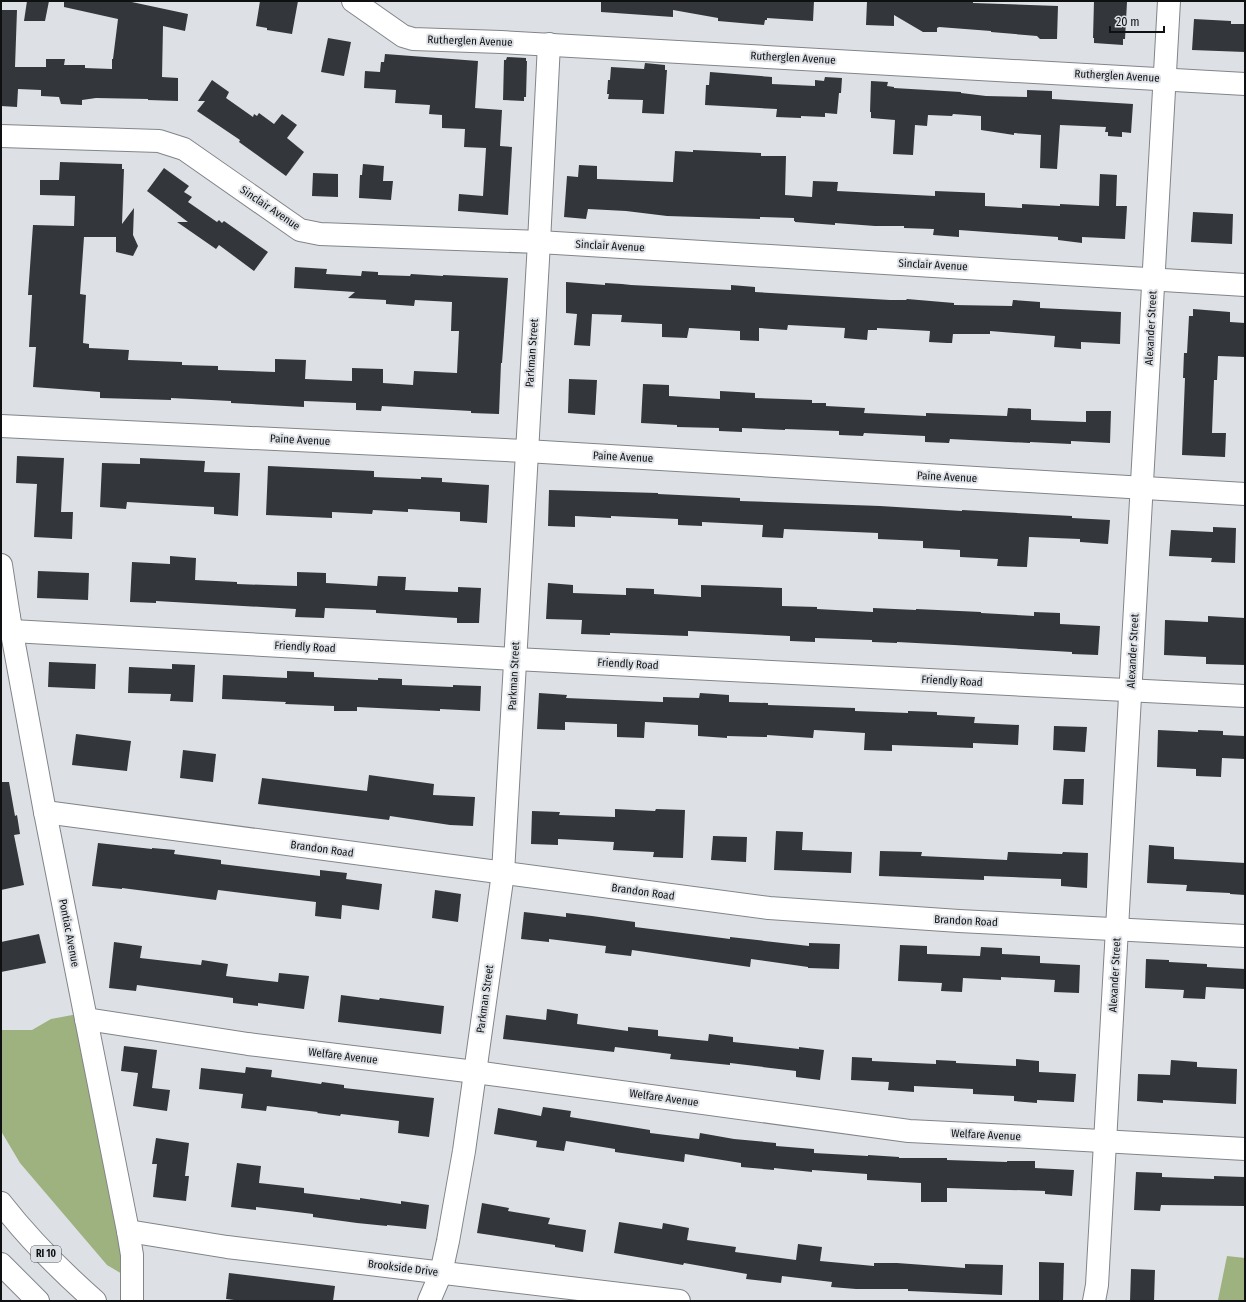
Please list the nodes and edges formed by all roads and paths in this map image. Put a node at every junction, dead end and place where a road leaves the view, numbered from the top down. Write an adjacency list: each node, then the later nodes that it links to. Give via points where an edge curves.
1 (353, 1): 3 (main road, Rutherglen Avenue, via 403,36)
2 (1169, 1): 4 (main road, Alexander Street)
3 (549, 44): 4 (main road, Rutherglen Avenue); 7 (main road, Parkman Street)
4 (1165, 79): 5 (main road, Rutherglen Avenue); 8 (main road, Alexander Street)
5 (1245, 84)
6 (1, 136): 7 (main road, Sinclair Avenue, via 159,140 184,149 300,230 320,234)
7 (539, 242): 8 (main road, Sinclair Avenue); 11 (main road, Parkman Street)
8 (1154, 279): 9 (main road, Sinclair Avenue); 12 (main road, Alexander Street)
9 (1245, 285)
10 (1, 426): 11 (main road, Paine Avenue)
11 (526, 451): 12 (main road, Paine Avenue); 16 (main road, Parkman Street)
12 (1142, 488): 13 (main road, Paine Avenue); 17 (main road, Alexander Street)
13 (1245, 494)
14 (1, 565): 15 (main road, Pontiac Avenue)
15 (7, 619): 16 (main road, Friendly Road); 19 (main road, Pontiac Avenue)
16 (515, 659): 17 (main road, Friendly Road); 20 (main road, Parkman Street)
17 (1131, 690): 18 (main road, Friendly Road); 21 (main road, Alexander Street)
18 (1245, 696)
19 (45, 812): 20 (main road, Brandon Road); 23 (main road, Pontiac Avenue)
20 (503, 873): 21 (main road, Brandon Road, via 769,908); 24 (main road, Parkman Street)
21 (1118, 930): 22 (main road, Brandon Road); 25 (main road, Alexander Street)
22 (1245, 936)
23 (86, 1019): 24 (main road, Welfare Avenue, via 248,1044); 28 (main road, Pontiac Avenue)
24 (475, 1072): 25 (main road, Welfare Avenue, via 909,1131); 30 (main road, Parkman Street, via 458,1188)
25 (1106, 1141): 26 (main road, Welfare Avenue); 36 (main road, Alexander Street)
26 (1245, 1149)
27 (1, 1203): 32 (main road, RI 10, via 51,1260)
28 (128, 1231): 30 (main road, Brookside Drive, via 227,1247); 33 (main road, Pontiac Avenue, via 132,1255)
29 (1, 1264): 31 (main road)
30 (441, 1273): 34 (main road, Parkman Street); 35 (main road, Brookside Drive)
31 (38, 1301)
32 (95, 1301)
33 (132, 1301)
34 (429, 1301)
35 (679, 1301)
36 (1094, 1301)

